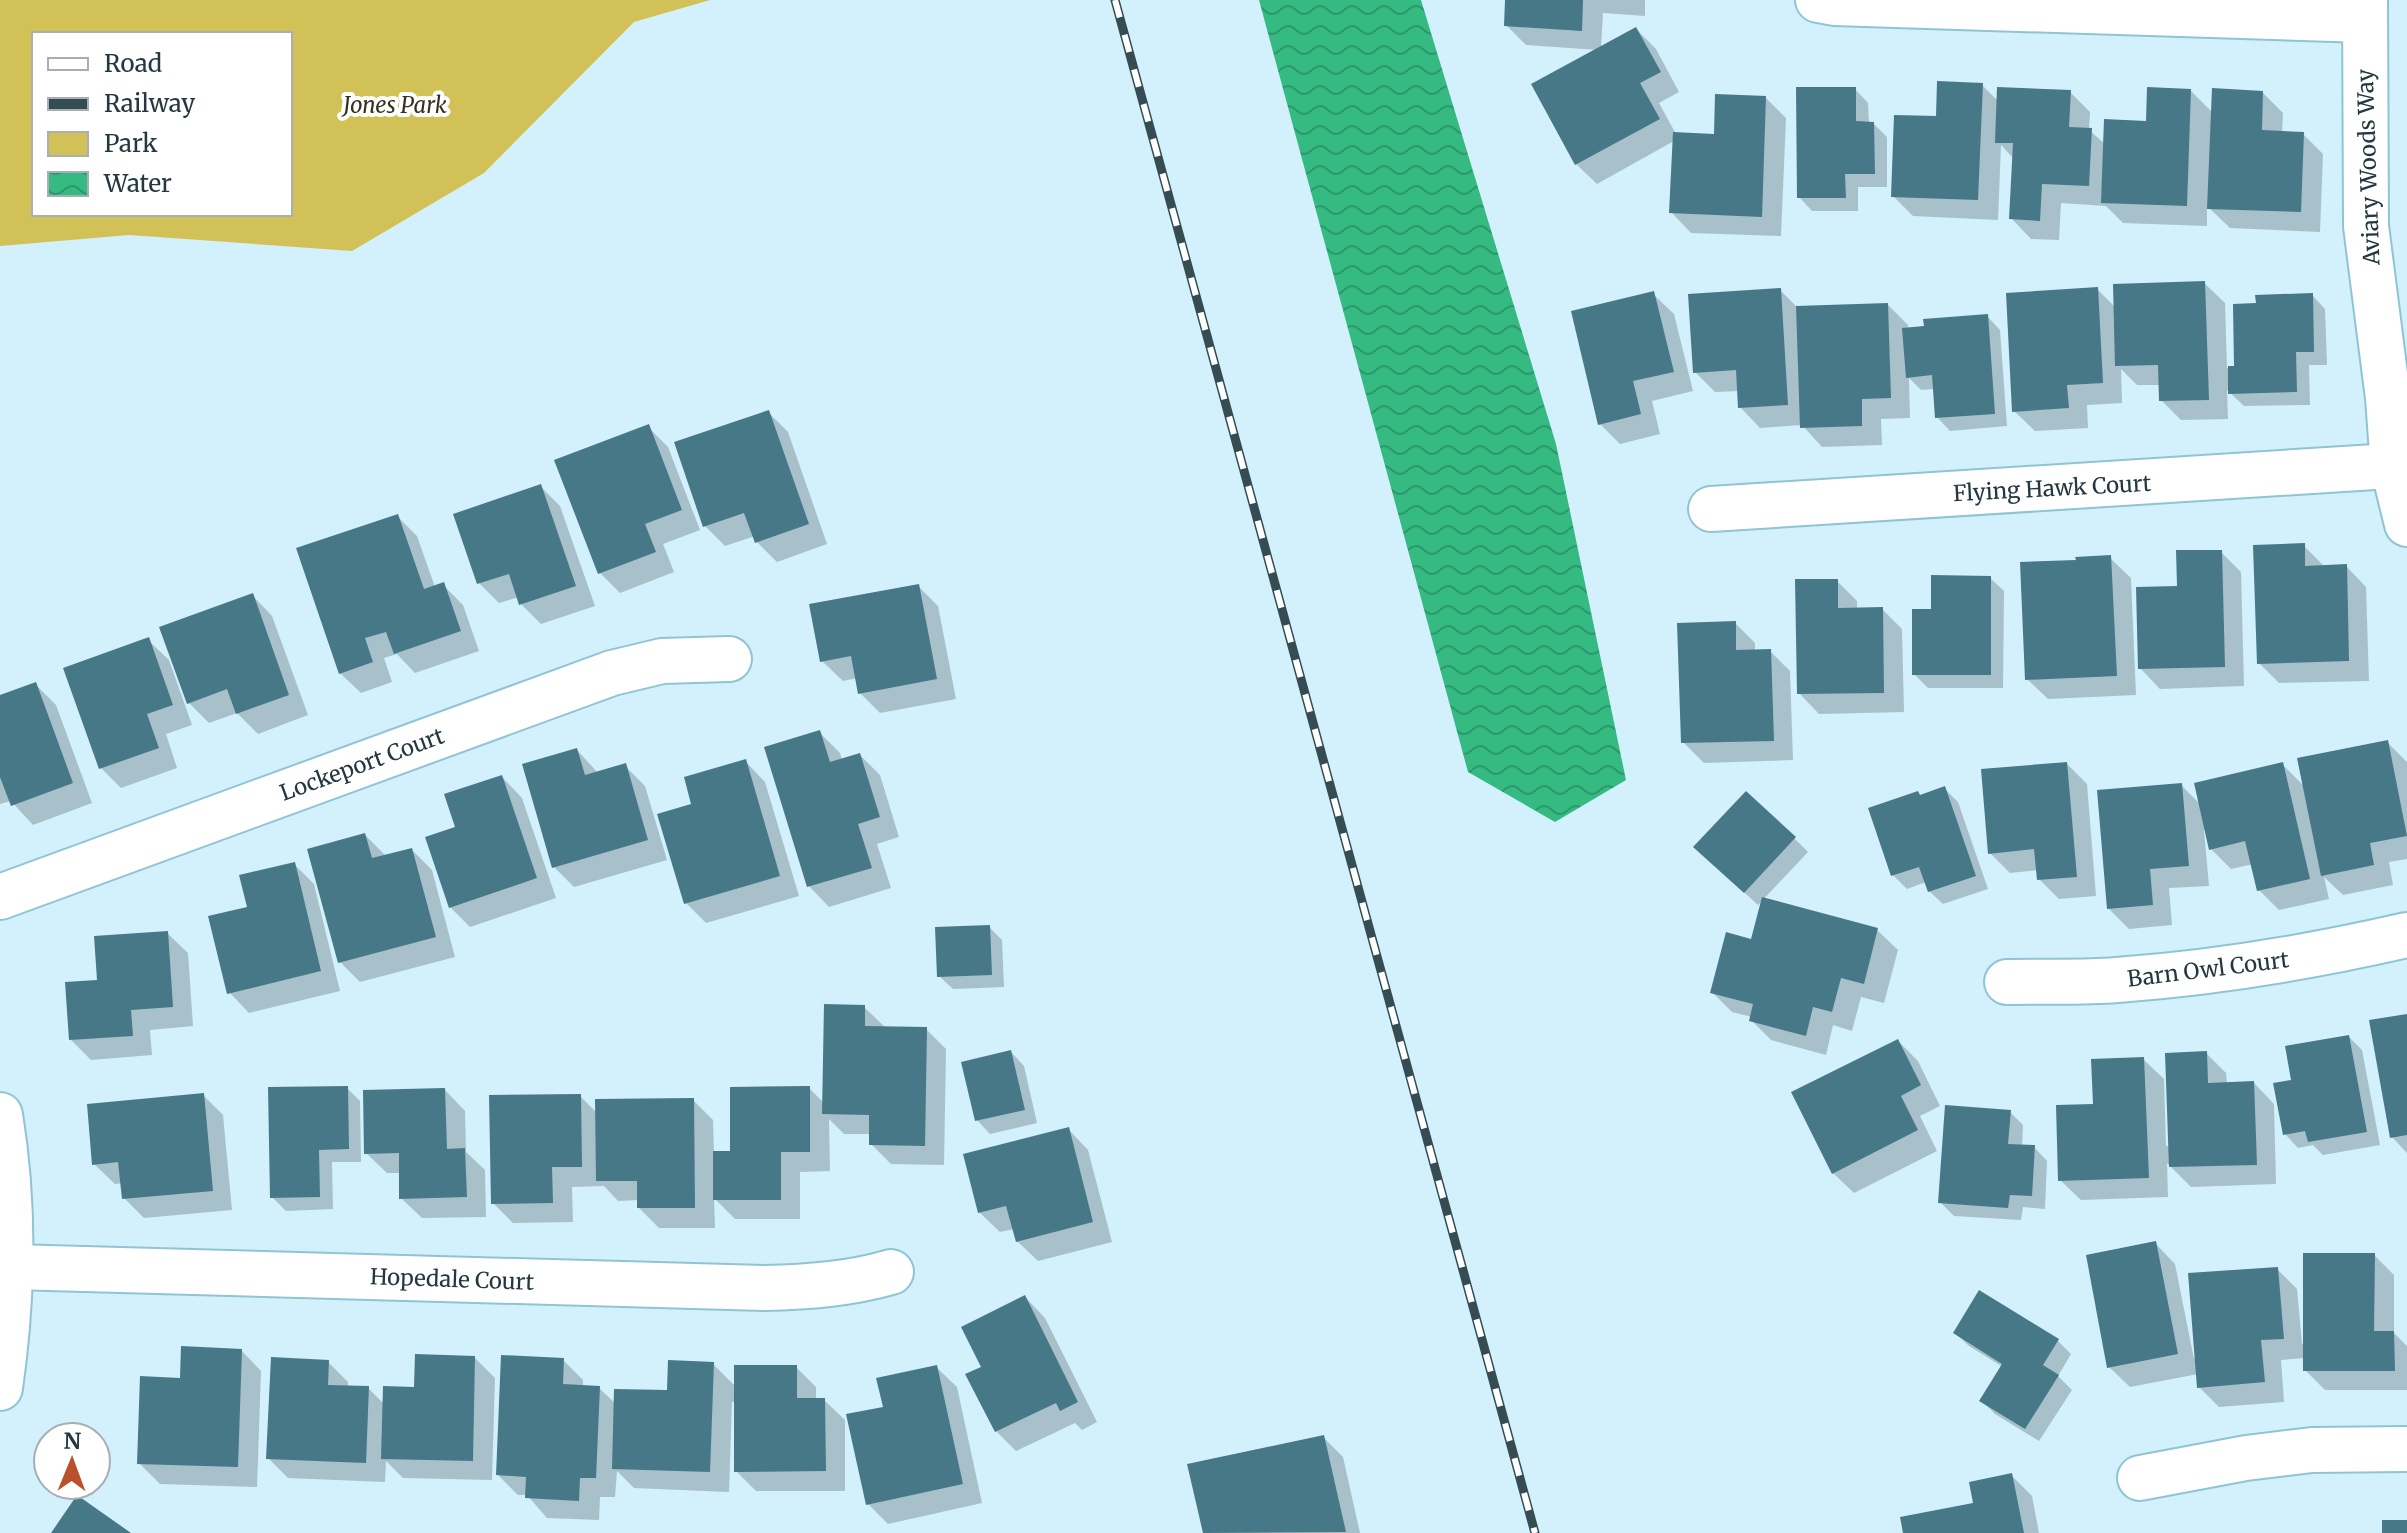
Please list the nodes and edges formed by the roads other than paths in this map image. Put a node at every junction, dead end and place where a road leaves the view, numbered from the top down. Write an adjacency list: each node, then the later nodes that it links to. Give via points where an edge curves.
1 (1818, 0): 2 (street)
2 (2364, 10): 3 (street, Aviary Woods Way, via 2366,226)
3 (2400, 466): 4 (street, Flying Hawk Court); 5 (street, Aviary Woods Way)
4 (1711, 509)
5 (2407, 524)
6 (729, 659): 7 (street, Lockeport Court, via 662,661 612,673)
7 (0, 897)
8 (2407, 935): 9 (street, Barn Owl Court, via 2221,970)
9 (2007, 982)
10 (0, 1115): 11 (street, via 8,1163)
11 (12, 1267): 12 (street, Hopedale Court, via 764,1288 827,1285); 13 (street)
12 (891, 1272)
13 (0, 1388)
14 (2407, 1449): 15 (street, via 2312,1450)
15 (2140, 1478)

